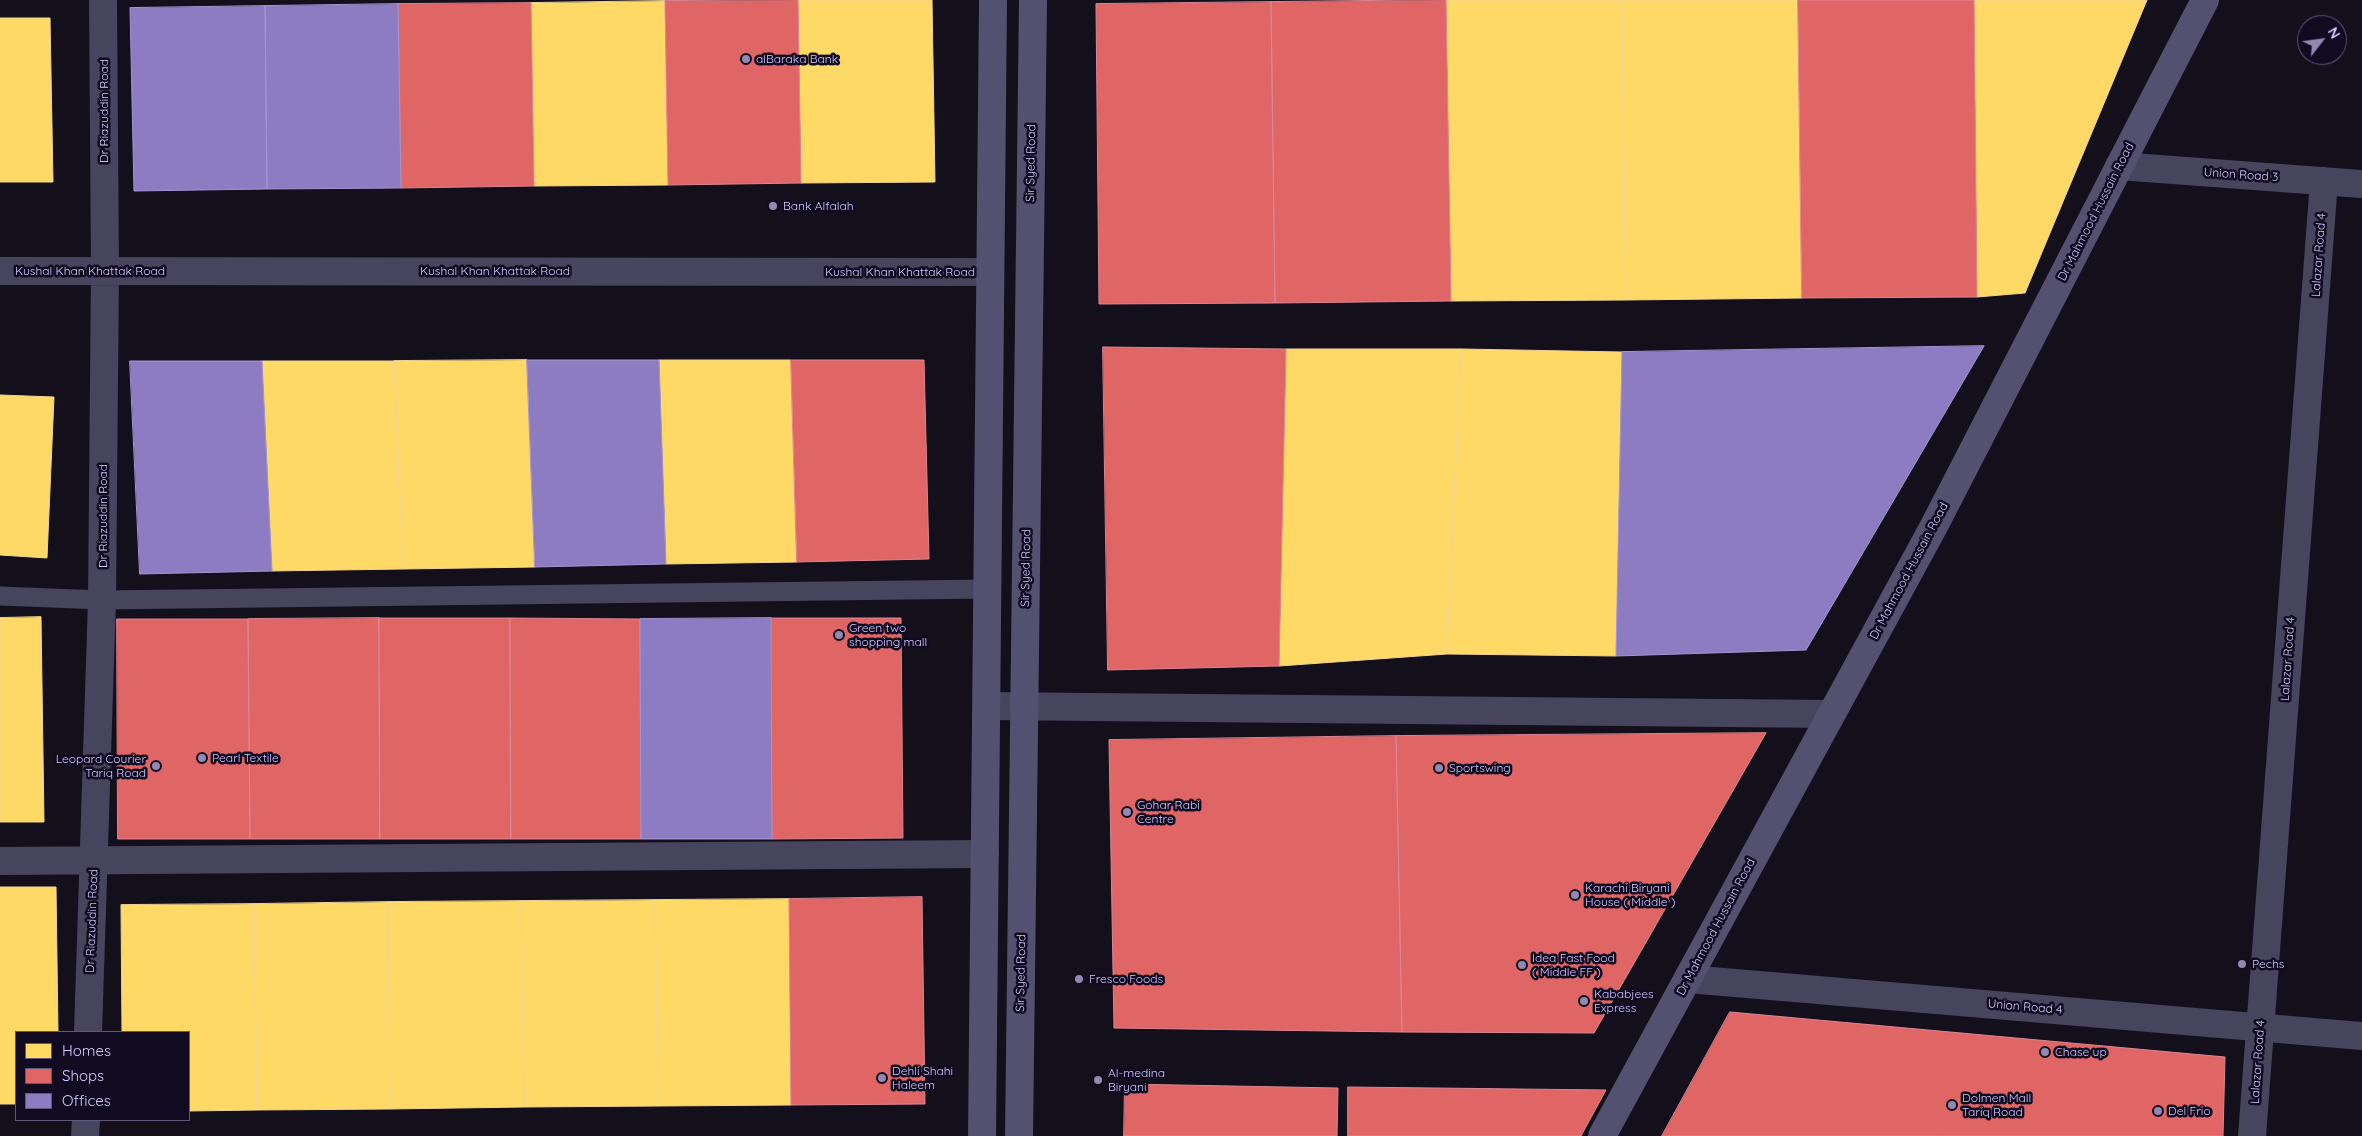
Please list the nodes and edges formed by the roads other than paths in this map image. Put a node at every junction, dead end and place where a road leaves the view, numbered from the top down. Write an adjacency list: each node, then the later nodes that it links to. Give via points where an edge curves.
1 (103, 0): 8 (street, Dr Riazuddin Road)
2 (993, 0): 10 (main road)
3 (1033, 0): 15 (main road, Sir Syed Road)
4 (2205, 0): 5 (main road, Dr Mahmood Hussain Road)
5 (2119, 166): 6 (street, Union Road 3); 16 (main road, Dr Mahmood Hussain Road, via 1934,526)
6 (2324, 181): 7 (street, Union Road 3); 21 (street, Lalazar Road 4)
7 (2362, 184)
8 (105, 270): 9 (street, Kushal Khan Khattak Road); 10 (street, Kushal Khan Khattak Road); 13 (street, Dr Riazuddin Road)
9 (0, 272)
10 (990, 272): 11 (main road)
11 (988, 589): 13 (lane); 14 (main road)
12 (0, 596): 13 (lane)
13 (102, 600): 18 (street, Dr Riazuddin Road)
14 (987, 706): 15 (street); 17 (main road)
15 (1024, 706): 16 (street); 27 (main road, Sir Syed Road)
16 (1831, 714): 20 (main road, Dr Mahmood Hussain Road)
17 (985, 854): 18 (street); 26 (main road)
18 (94, 860): 19 (street); 22 (street, Dr Riazuddin Road)
19 (0, 861)
20 (1688, 979): 21 (street, Union Road 4); 28 (main road, Dr Mahmood Hussain Road)
21 (2260, 1027): 23 (street, Union Road 4); 29 (street, Lalazar Road 4)
22 (88, 1031)
23 (2362, 1036)
24 (86, 1121): 25 (street)
25 (85, 1136)
26 (982, 1136)
27 (1019, 1136)
28 (1602, 1136)
29 (2252, 1136)

